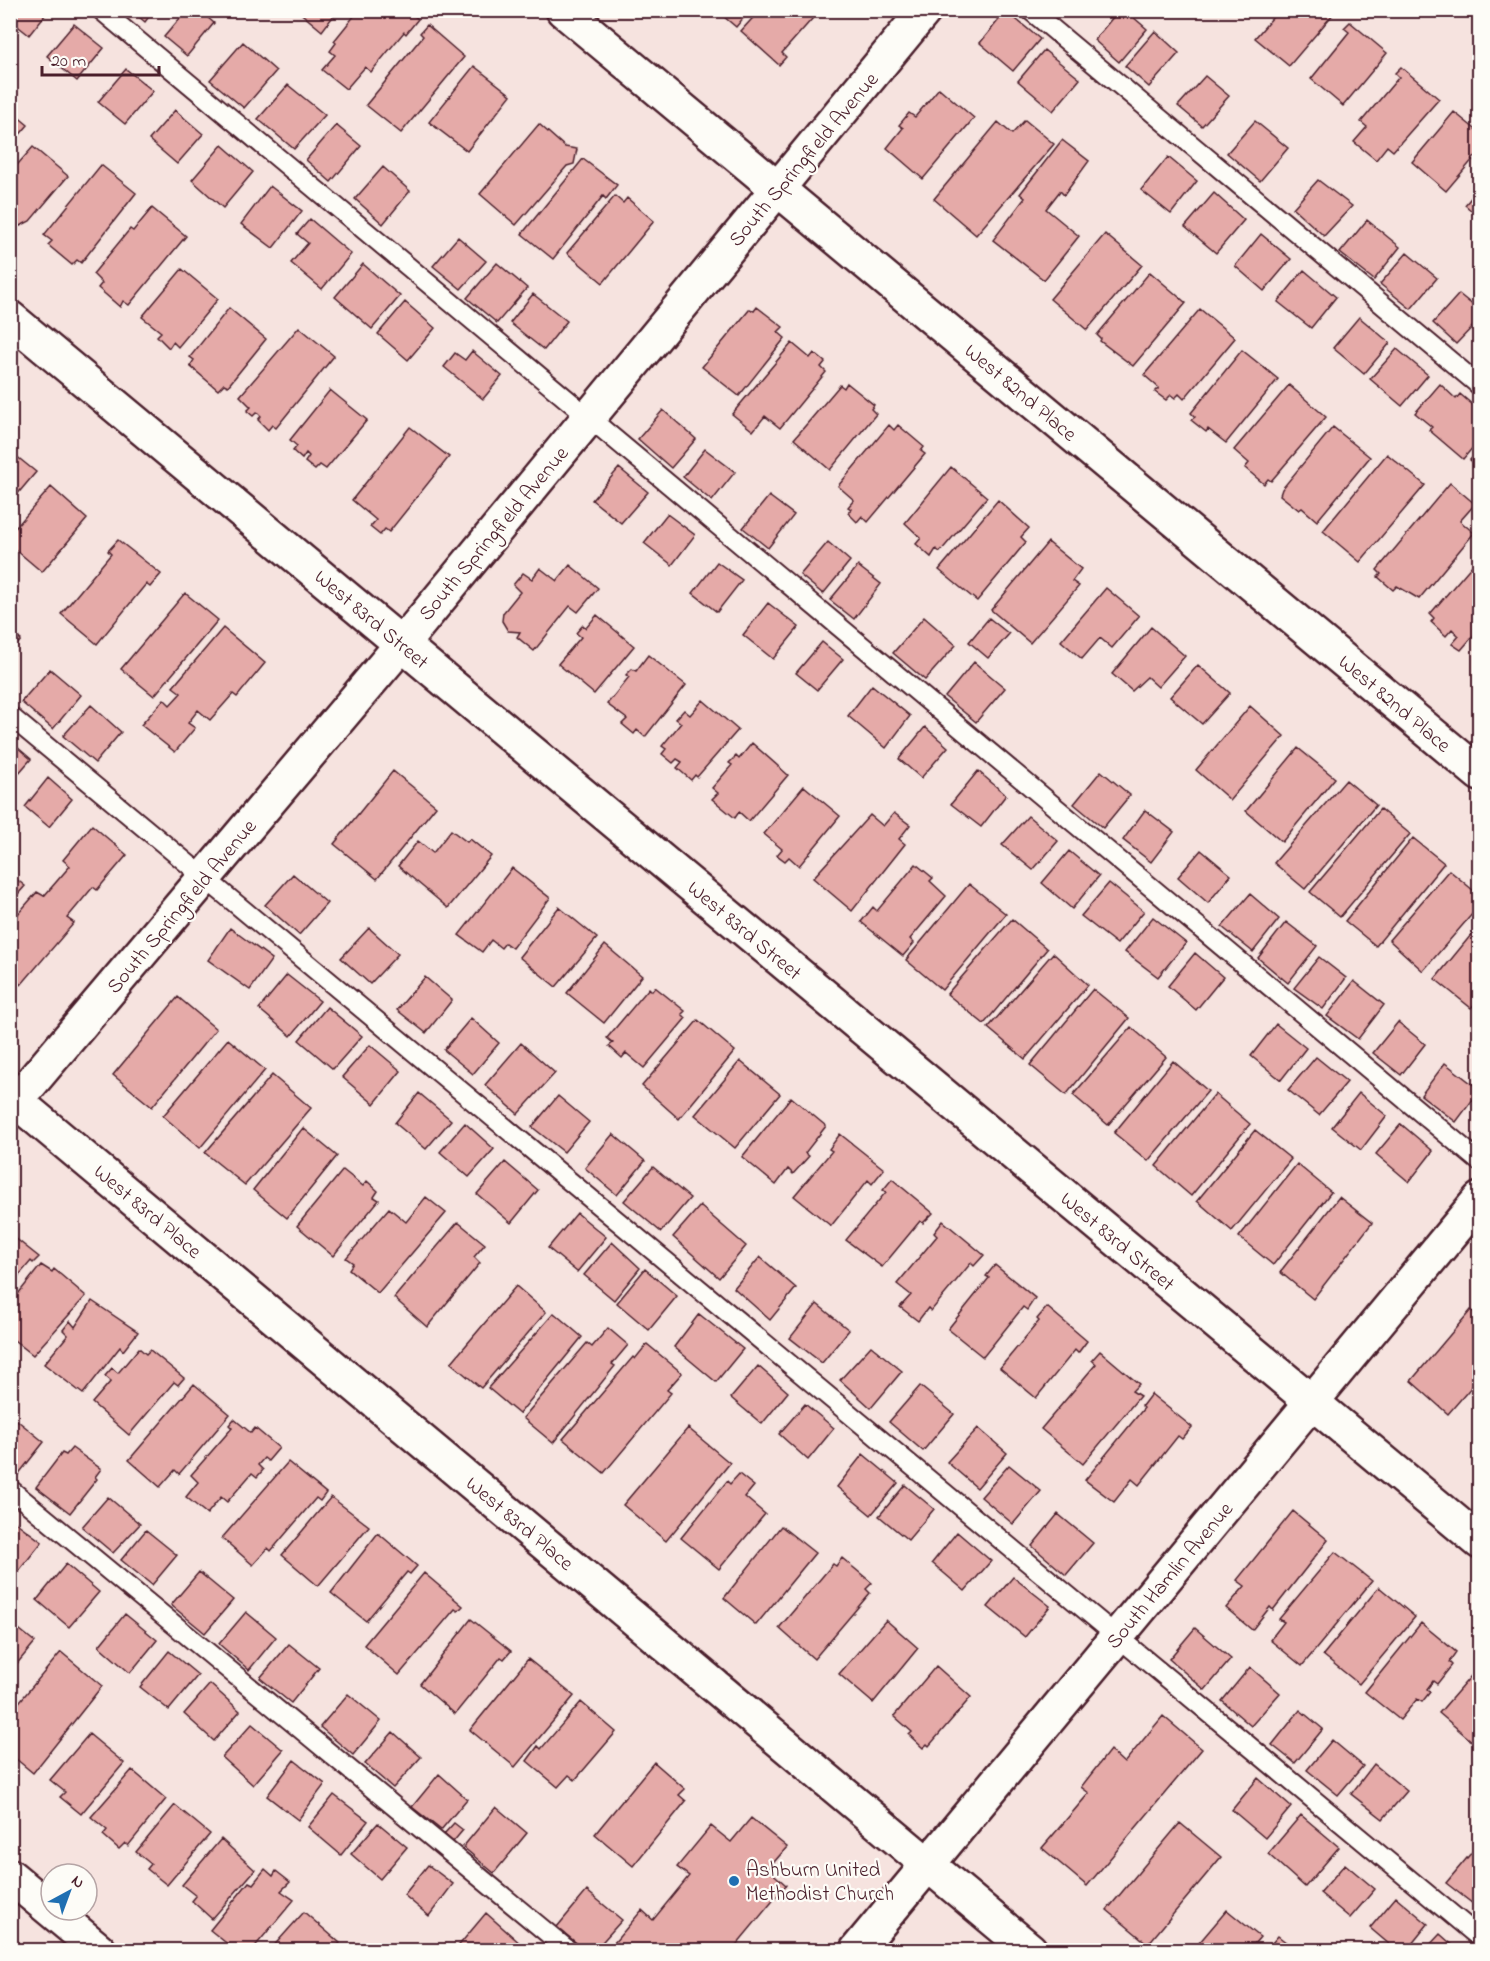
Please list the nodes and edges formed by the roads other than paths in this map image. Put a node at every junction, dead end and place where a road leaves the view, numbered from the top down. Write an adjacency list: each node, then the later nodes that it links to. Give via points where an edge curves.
1 (101, 10): 8 (lane)
2 (563, 10): 5 (street, West 82nd Place)
3 (925, 10): 5 (street, South Springfield Avenue)
4 (1030, 10): 7 (lane)
5 (778, 189): 8 (street, South Springfield Avenue); 11 (street, West 82nd Place)
6 (10, 318): 9 (street, West 83rd Street)
7 (1479, 386)
8 (589, 417): 9 (street, South Springfield Avenue); 14 (lane)
9 (402, 644): 12 (street, South Springfield Avenue); 16 (street, West 83rd Street)
10 (10, 716): 12 (lane)
11 (1479, 774)
12 (204, 877): 13 (street, South Springfield Avenue); 19 (lane)
13 (12, 1101): 20 (street, West 83rd Place)
14 (1479, 1162)
15 (1479, 1199): 16 (street, South Hamlin Avenue)
16 (1311, 1402): 18 (street, West 83rd Street); 19 (street, South Hamlin Avenue)
17 (10, 1489): 24 (lane)
18 (1479, 1542)
19 (1118, 1636): 20 (street, South Hamlin Avenue); 22 (lane)
20 (928, 1865): 25 (street, South Hamlin Avenue); 26 (street, West 83rd Place)
21 (10, 1876): 23 (street)
22 (1479, 1938)
23 (99, 1950)
24 (568, 1950)
25 (857, 1950)
26 (1030, 1950)

